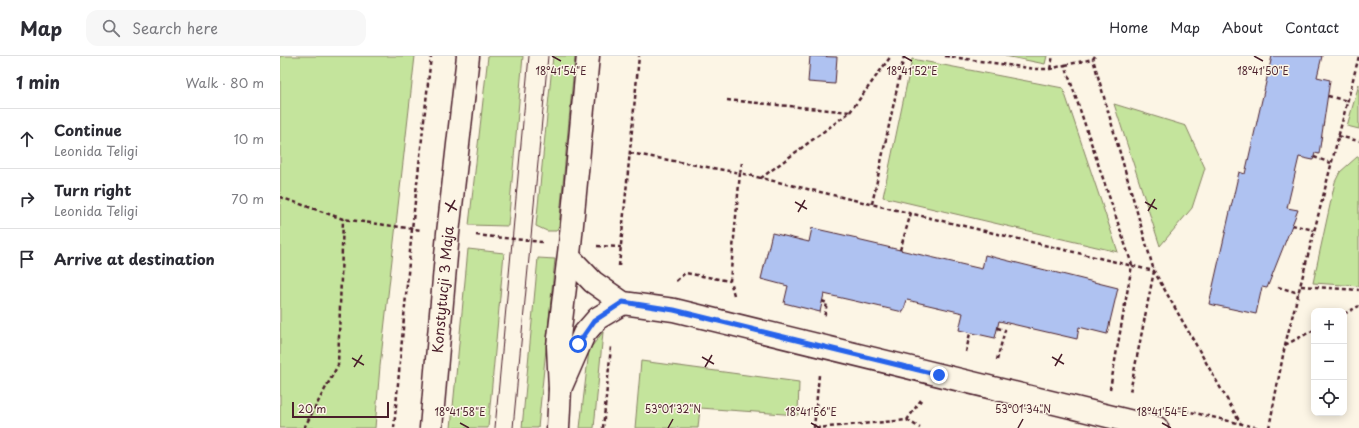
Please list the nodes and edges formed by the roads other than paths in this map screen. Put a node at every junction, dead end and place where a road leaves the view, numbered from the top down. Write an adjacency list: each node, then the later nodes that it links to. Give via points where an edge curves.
1 (468, 56): 6 (street, Konstytucji 3 Maja, via 448,233)
2 (588, 56): 3 (street)
3 (570, 251): 4 (street, via 593,282); 5 (street, via 558,346)
4 (618, 302): 5 (street, via 594,321 584,334); 8 (street, via 674,310)
5 (560, 389): 7 (street)
6 (431, 428)
7 (558, 428)
8 (1157, 428)

